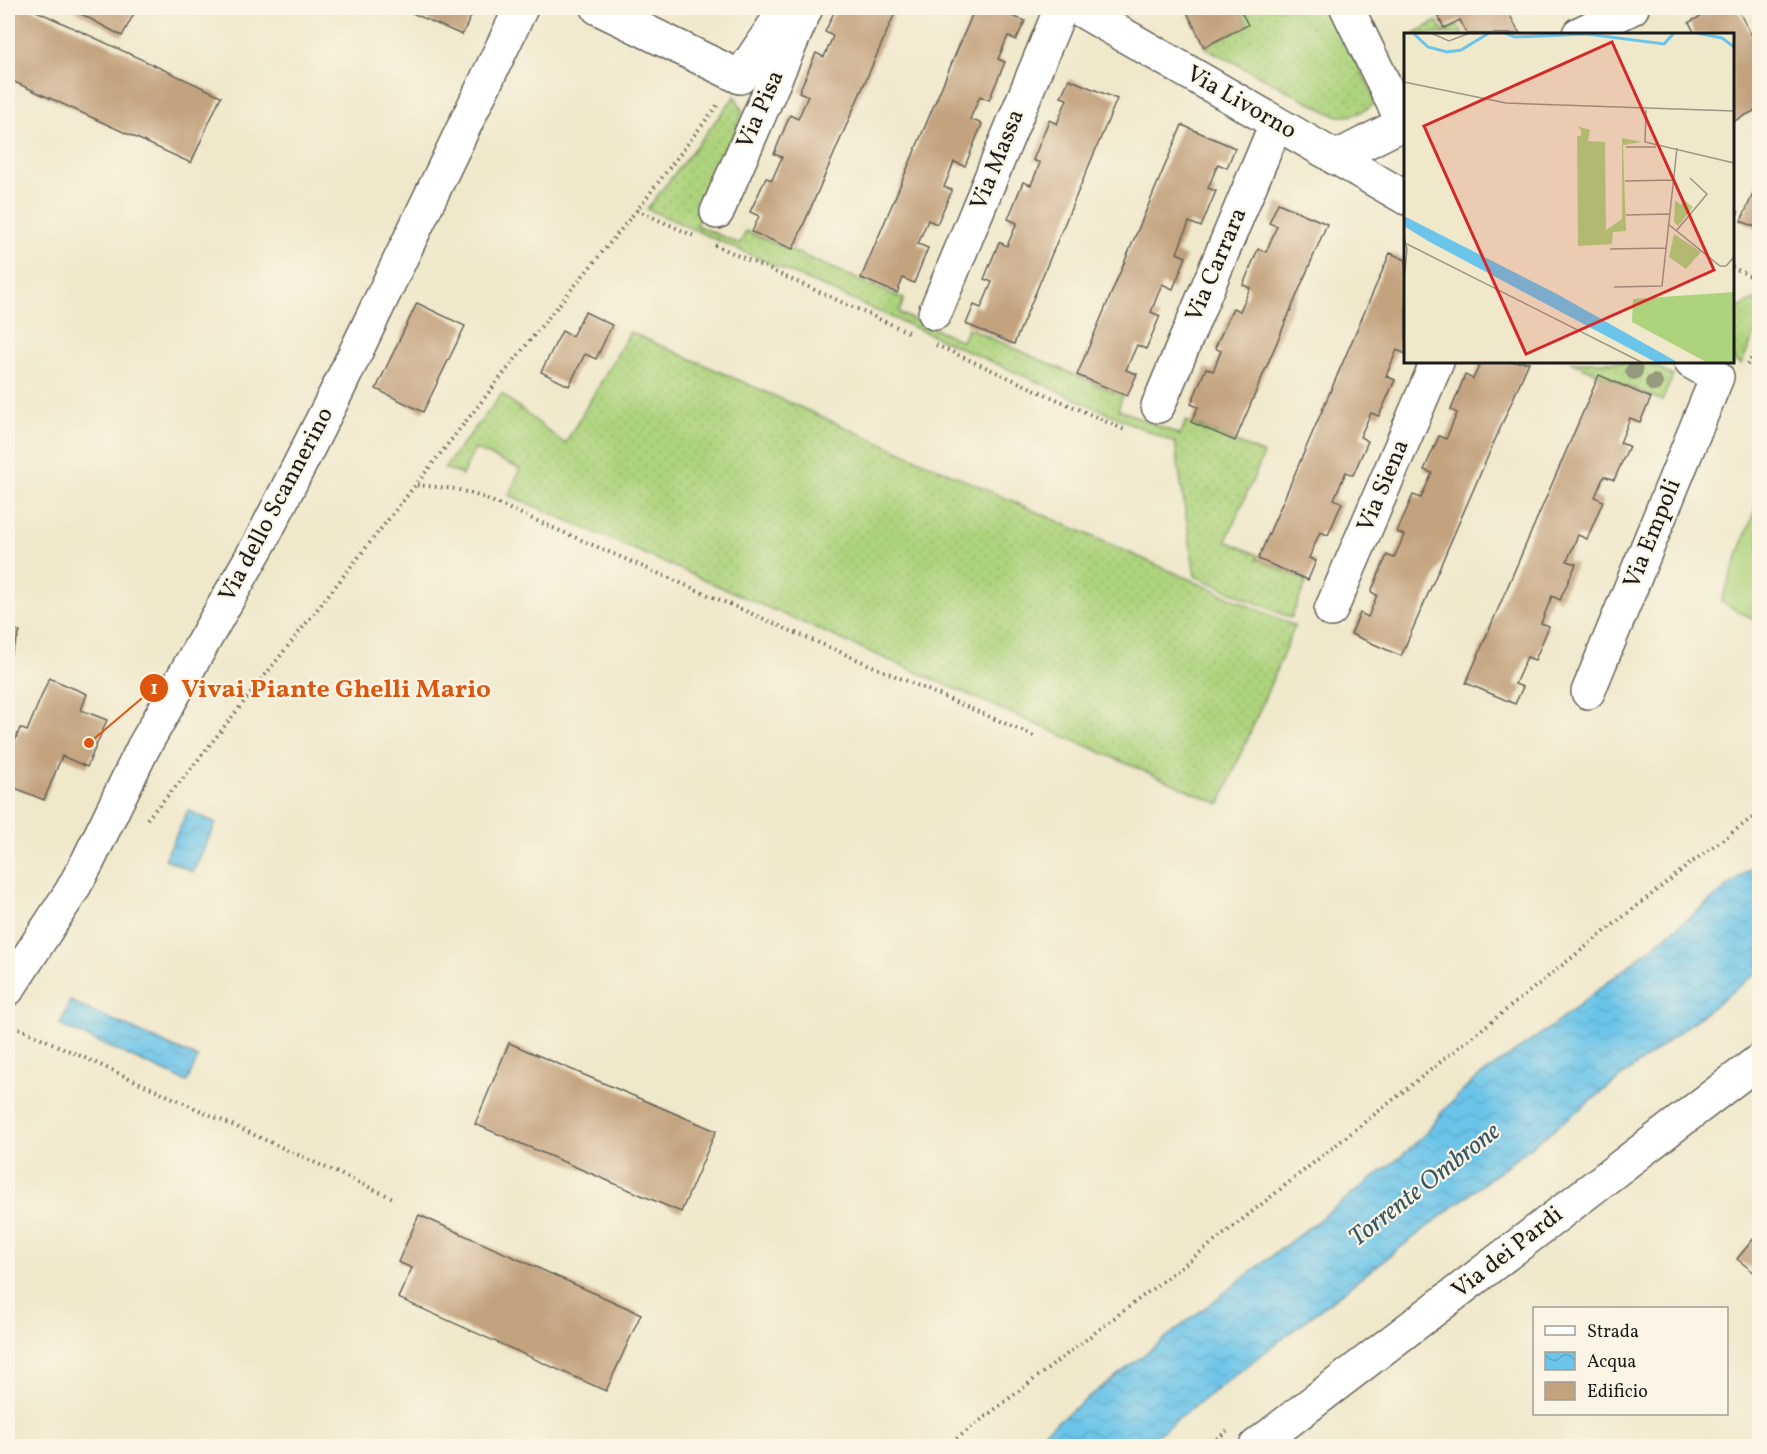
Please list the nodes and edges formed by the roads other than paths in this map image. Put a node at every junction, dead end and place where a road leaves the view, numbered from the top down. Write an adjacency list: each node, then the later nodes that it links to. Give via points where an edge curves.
1 (521, 8): 21 (street, Via dello Scannerino, via 263,537 143,748 71,892)
2 (597, 8): 3 (street, Via Pisa, via 740,76)
3 (786, 8)
4 (806, 8): 14 (street, Via Pisa)
5 (1061, 8): 15 (street, Via Massa)
6 (1077, 8): 11 (street, Via Livorno)
7 (1347, 8): 10 (street)
8 (1632, 8): 9 (street)
9 (1581, 33)
10 (1404, 123): 12 (street)
11 (1276, 124): 12 (street, Via Livorno); 18 (street, Via Carrara)
12 (1335, 158): 13 (street, Via Livorno)
13 (1404, 197)
14 (710, 226)
15 (933, 328)
16 (1437, 363): 19 (street, Via Siena)
17 (1704, 369): 20 (street, Via Empoli)
18 (1158, 406)
19 (1331, 610)
20 (1588, 692)
21 (8, 990)
22 (1760, 1060): 23 (street, Via dei Pardi)
23 (1256, 1446)

